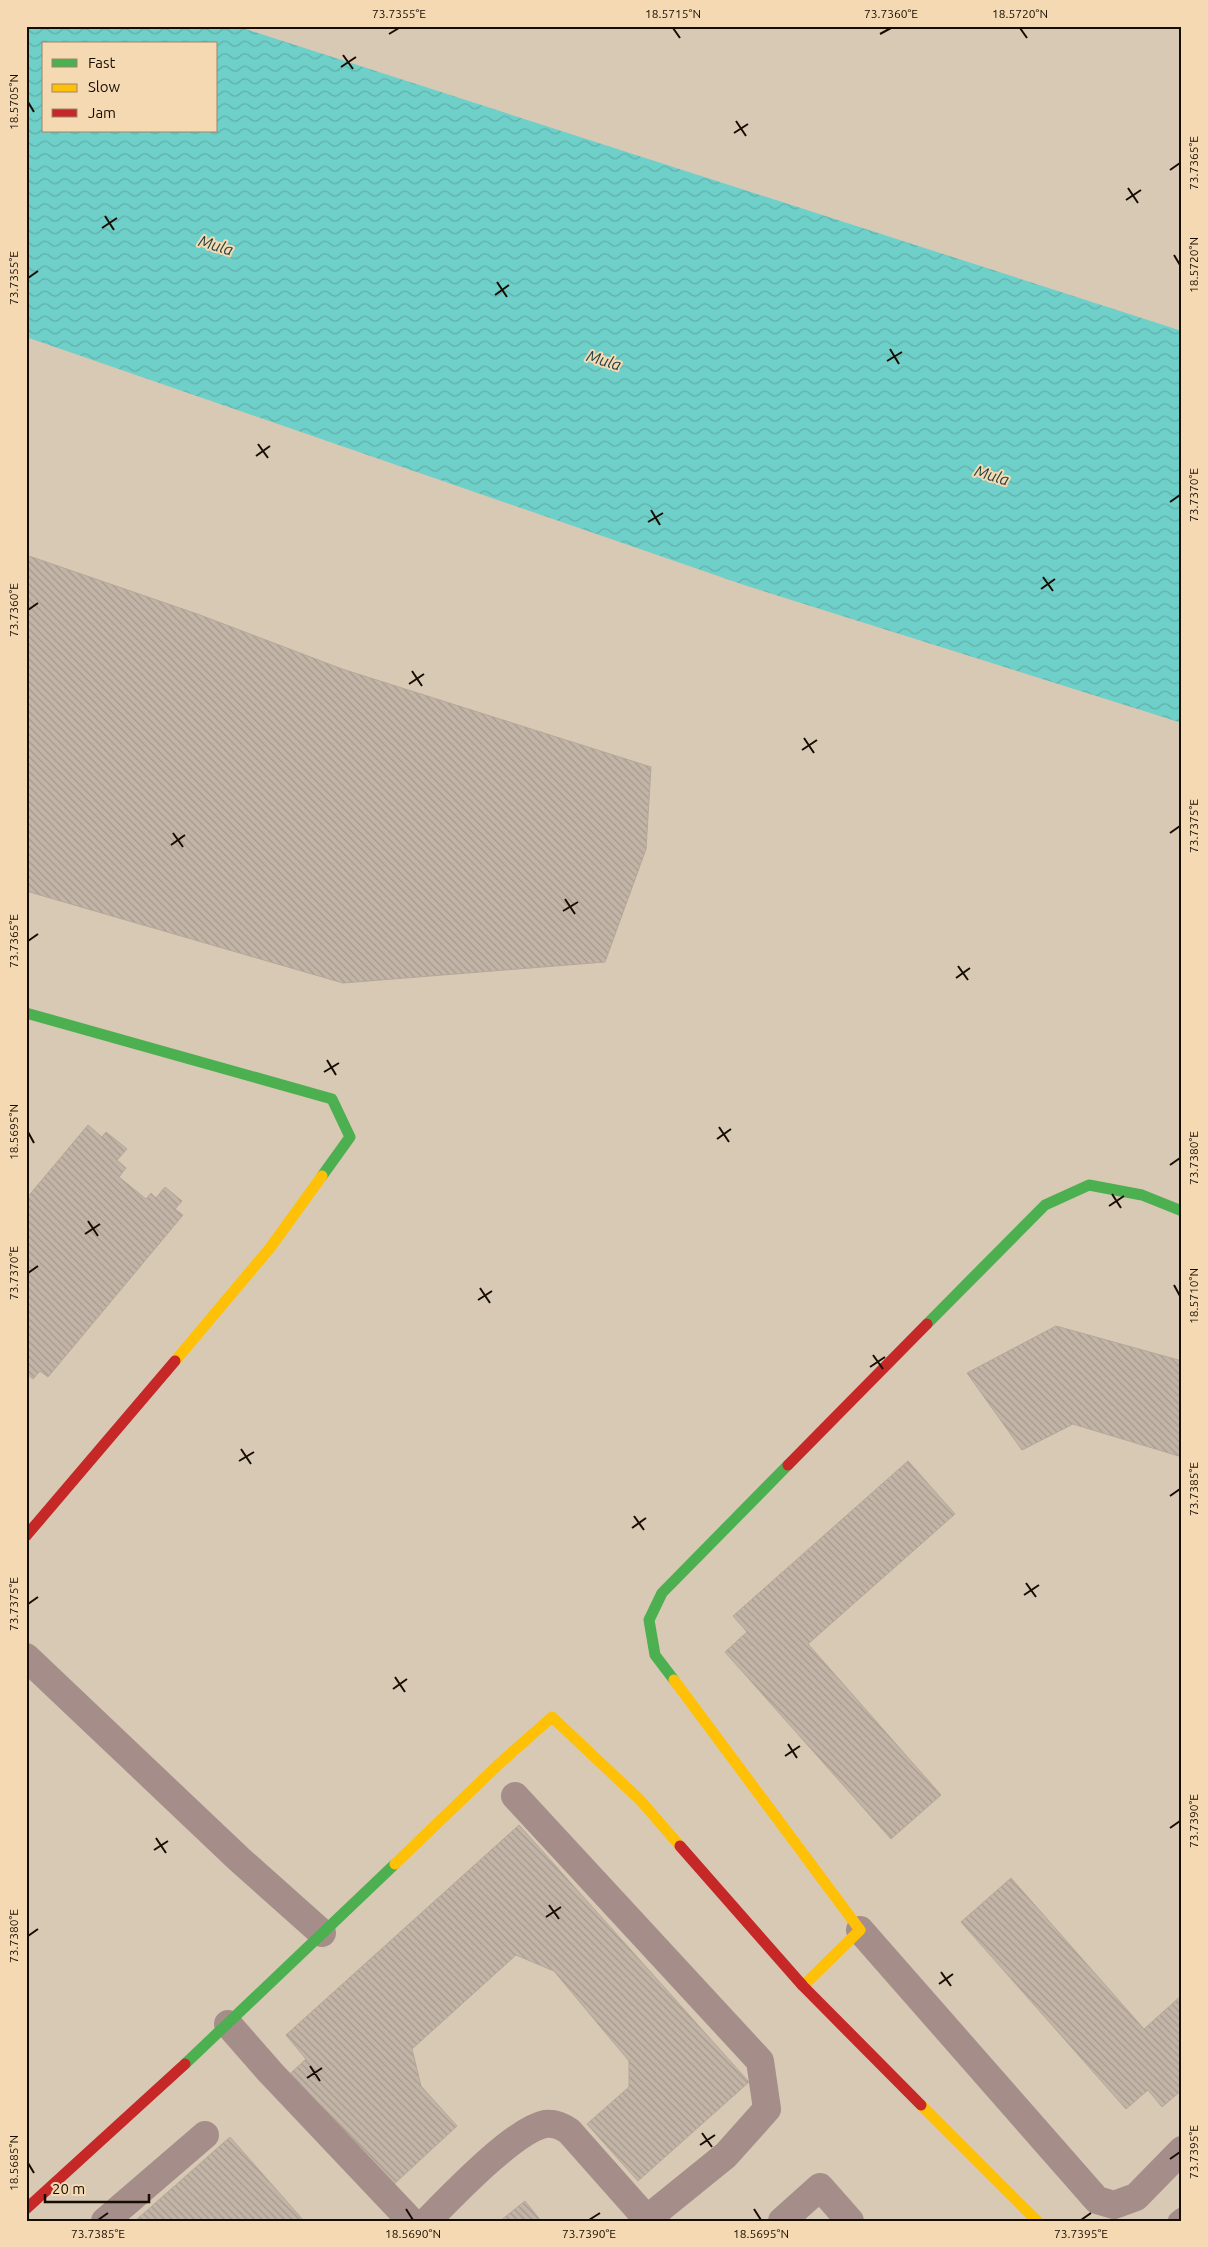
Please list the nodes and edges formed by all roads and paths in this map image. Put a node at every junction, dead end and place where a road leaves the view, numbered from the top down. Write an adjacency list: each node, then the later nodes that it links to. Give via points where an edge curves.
1 (26, 1013): 3 (street, via 332,1099 350,1137 270,1248)
2 (1182, 1211): 6 (street, via 1142,1195 1089,1185 1045,1205 662,1593 648,1620 655,1655)
3 (26, 1536)
4 (26, 1657): 7 (street, via 239,1860)
5 (515, 1796): 14 (street, via 760,2061 768,2109 726,2155)
6 (860, 1930): 8 (street); 11 (street, via 1097,2200 1114,2205 1136,2197)
7 (322, 1933): 8 (street, via 552,1718 640,1800); 9 (street)
8 (803, 1986): 20 (street)
9 (228, 2024): 12 (street); 16 (street)
10 (205, 2135): 15 (street)
11 (1182, 2150)
12 (26, 2209)
13 (1182, 2216): 21 (lane)
14 (647, 2220): 17 (street, via 570,2132 558,2124 544,2124 526,2132 470,2178)
15 (106, 2221)
16 (410, 2221)
17 (427, 2221)
18 (782, 2221): 19 (street, via 820,2187)
19 (850, 2221)
20 (1036, 2221)
21 (1177, 2221)

